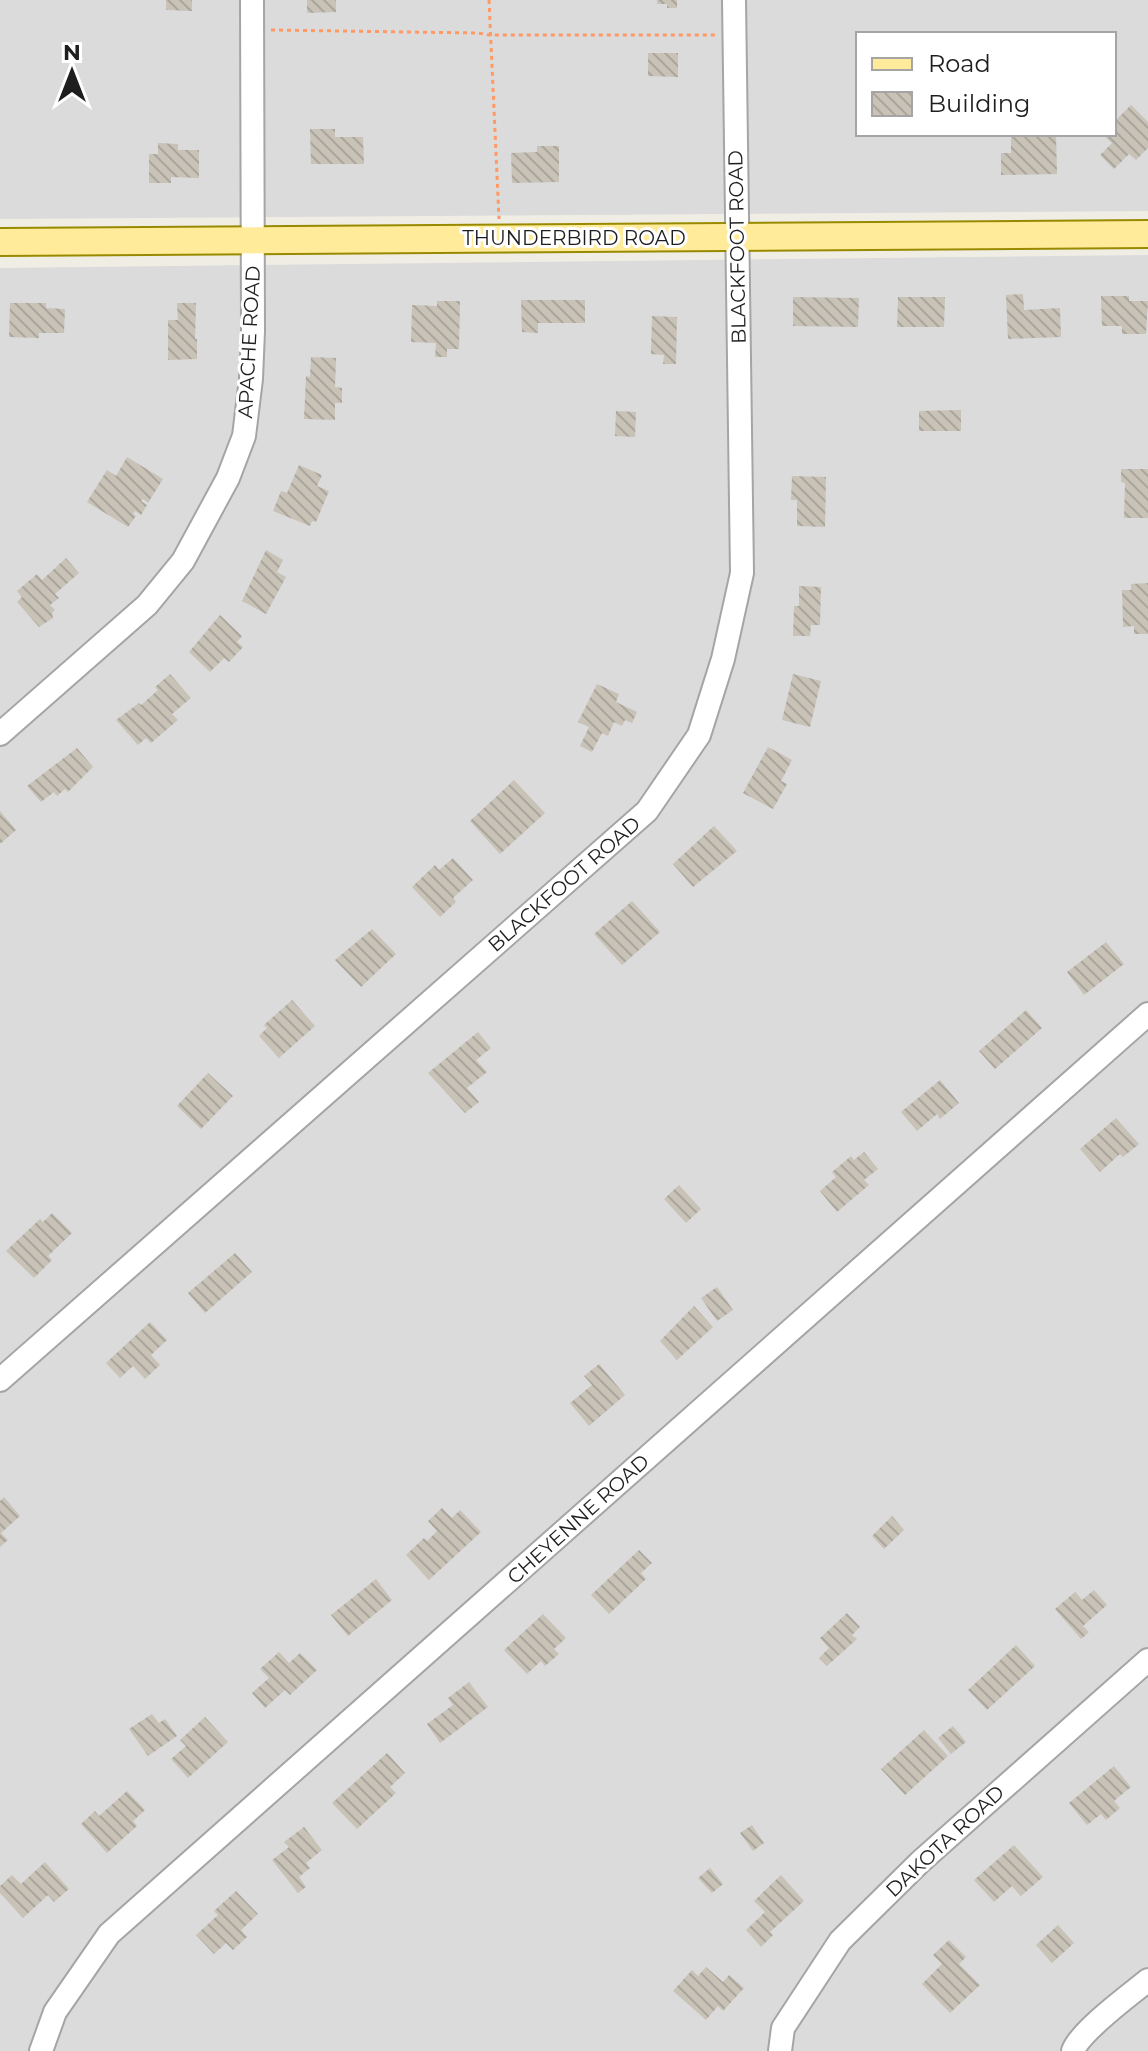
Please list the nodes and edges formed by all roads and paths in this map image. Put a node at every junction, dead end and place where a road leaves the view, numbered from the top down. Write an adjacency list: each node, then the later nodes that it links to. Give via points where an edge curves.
1 (252, 0): 4 (street, APACHE ROAD)
2 (489, 0): 5 (path)
3 (734, 0): 6 (street, BLACKFOOT ROAD)
4 (252, 30): 5 (path); 10 (street, APACHE ROAD)
5 (489, 35): 6 (path); 9 (path)
6 (735, 35): 8 (street, BLACKFOOT ROAD)
7 (1148, 234): 8 (main road, THUNDERBIRD ROAD)
8 (736, 237): 9 (main road, THUNDERBIRD ROAD); 14 (street, BLACKFOOT ROAD, via 742,573 699,735 647,811)
9 (500, 239): 10 (main road, THUNDERBIRD ROAD)
10 (254, 240): 11 (main road, THUNDERBIRD ROAD); 12 (street, APACHE ROAD, via 251,379 244,436 223,488 183,561 147,605)
11 (0, 242)
12 (0, 734)
13 (1148, 1014): 17 (street, CHEYENNE ROAD, via 109,1934 55,2012)
14 (0, 1380)
15 (1148, 1660): 18 (street, DAKOTA ROAD, via 920,1862 840,1941 783,2028)
16 (1148, 1980): 19 (street)
17 (41, 2051)
18 (780, 2051)
19 (1073, 2051)

